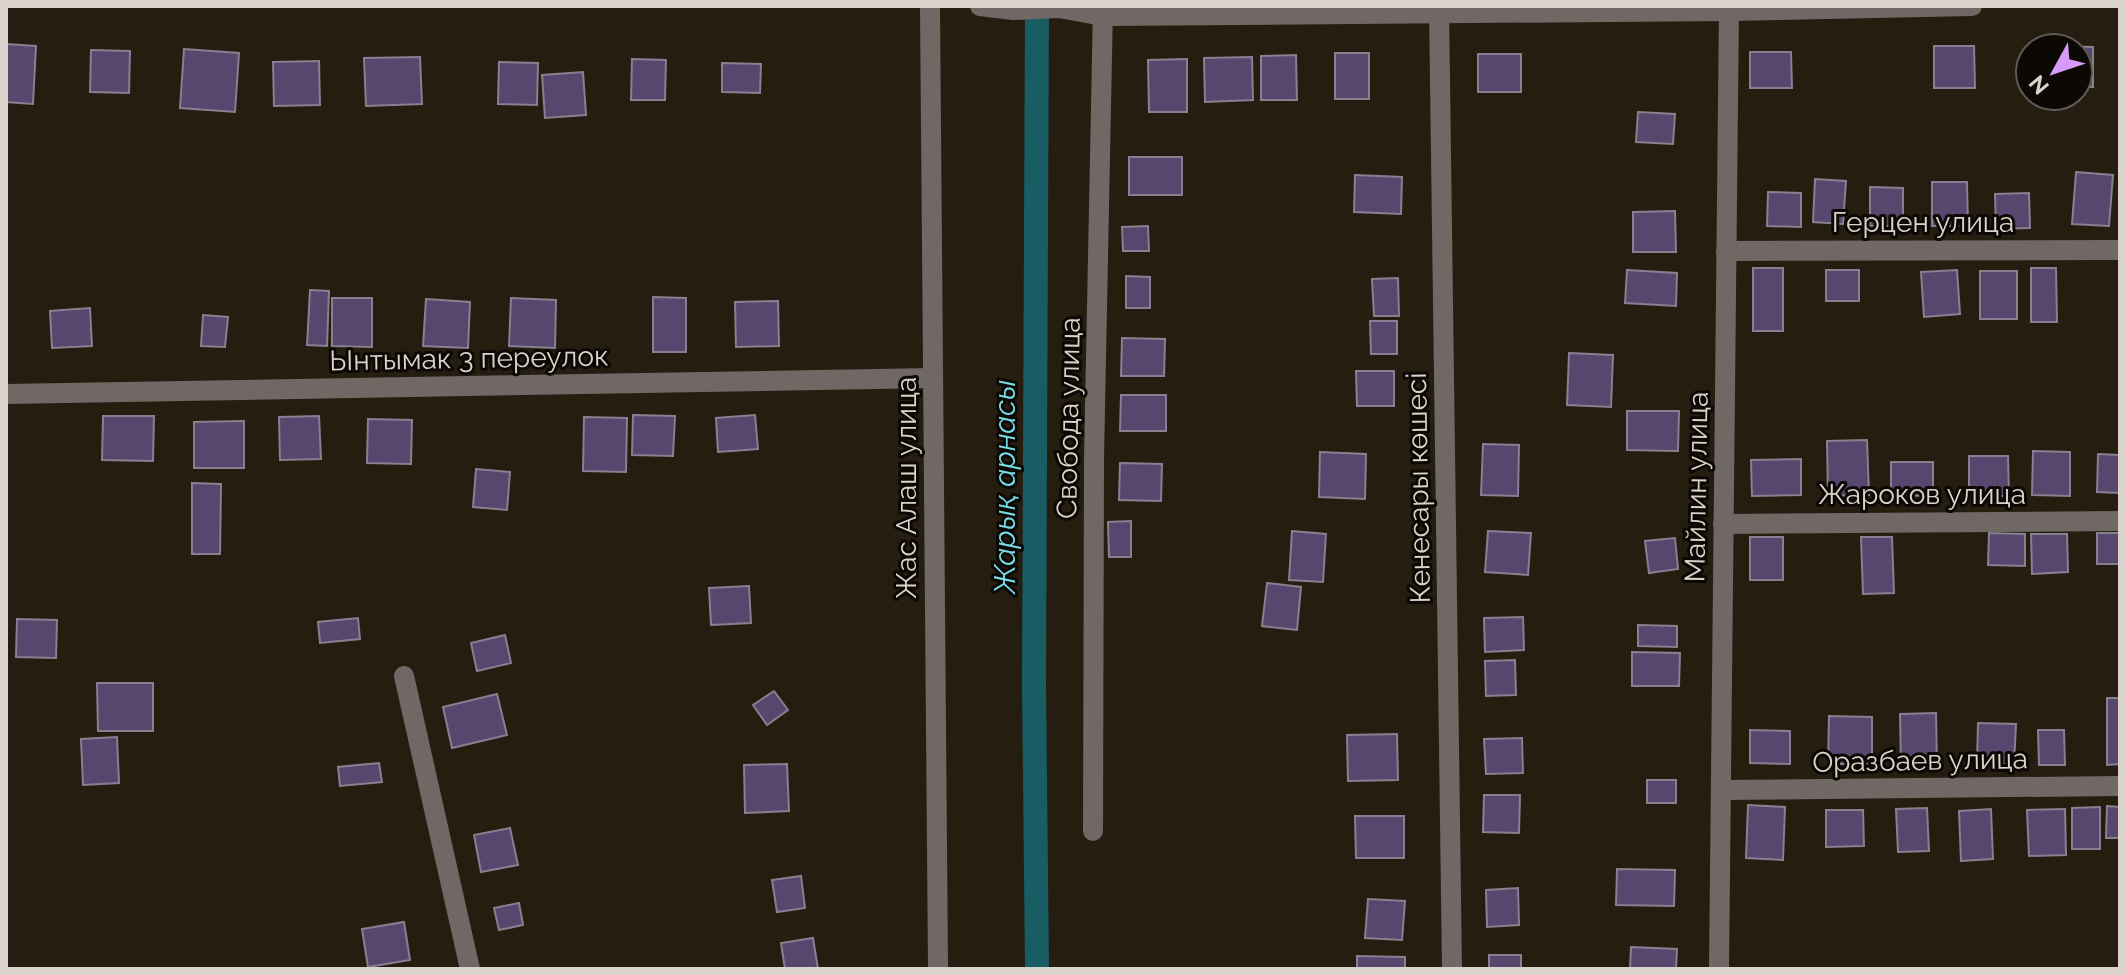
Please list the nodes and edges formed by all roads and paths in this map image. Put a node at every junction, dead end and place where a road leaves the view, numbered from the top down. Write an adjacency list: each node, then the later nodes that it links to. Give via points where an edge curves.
1 (930, 6): 9 (street, Жас Алаш улица)
2 (980, 6): 6 (street)
3 (1972, 6): 4 (street)
4 (1729, 8): 5 (street); 8 (street, Майлин улица)
5 (1440, 10): 6 (street); 19 (street, Кенесары көшесі)
6 (1103, 11): 16 (street, Свобода улица)
7 (2120, 250): 8 (street, Герцен улица)
8 (1726, 251): 12 (street, Майлин улица)
9 (933, 378): 10 (street, Ынтымак 3 переулок); 18 (street, Жас Алаш улица)
10 (6, 394)
11 (2120, 521): 12 (street, Жароков улица)
12 (1723, 524): 15 (street, Майлин улица)
13 (404, 676): 17 (street)
14 (2120, 786): 15 (street, Оразбаев улица)
15 (1721, 790): 20 (street, Майлин улица)
16 (1093, 831)
17 (470, 969)
18 (938, 969)
19 (1452, 969)
20 (1719, 969)

